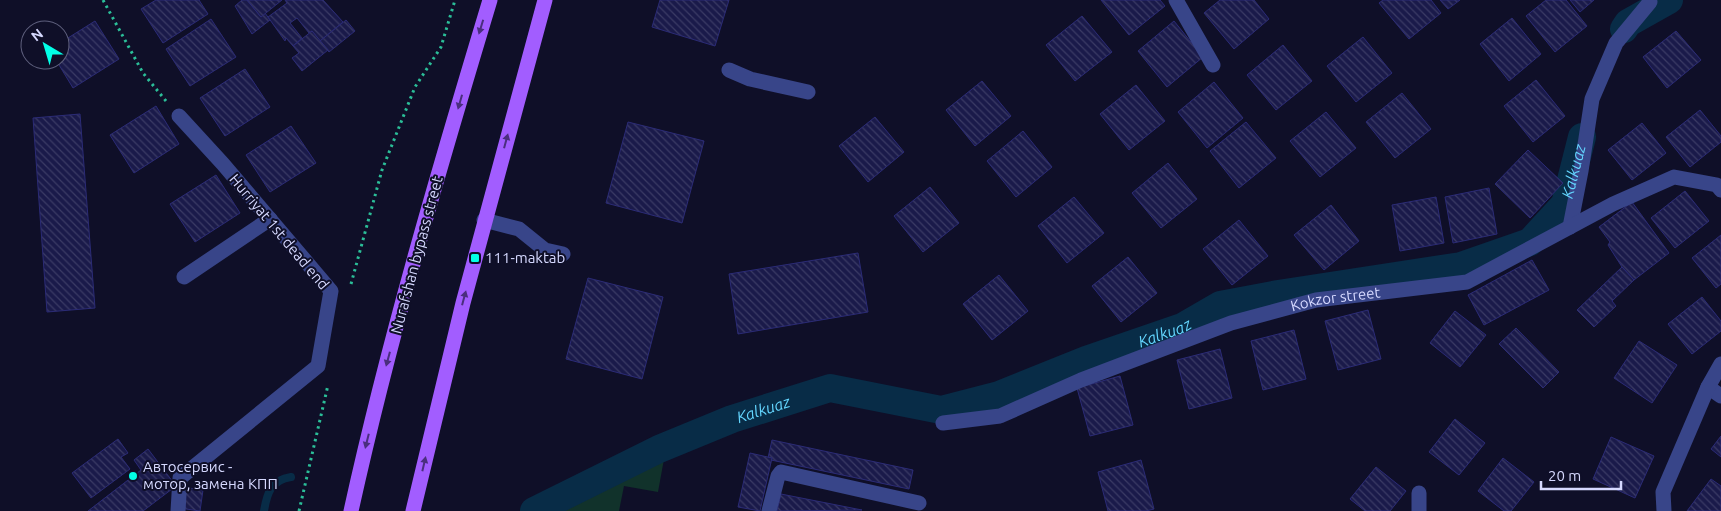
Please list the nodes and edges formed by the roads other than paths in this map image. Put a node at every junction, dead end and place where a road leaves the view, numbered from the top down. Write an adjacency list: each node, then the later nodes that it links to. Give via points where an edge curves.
1 (490, 0): 21 (main road, Nurafshan bypass street, one-way to 21, via 409,281)
2 (545, 0): 11 (main road, one-way to 2)
3 (1176, 0): 5 (street)
4 (1650, 2): 12 (street, via 1616,43 1592,99)
5 (1212, 65)
6 (729, 70): 7 (street, via 750,79)
7 (808, 92)
8 (179, 116): 10 (street, Hurriyat 1st dead end)
9 (1721, 190): 12 (street, Kokzor street, via 1717,185 1674,176)
10 (270, 219): 14 (street); 20 (street, Hurriyat 1st dead end, via 331,291 318,366 180,478)
11 (484, 220): 13 (street, via 519,229 545,250); 22 (main road, one-way to 11)
12 (1570, 227): 17 (street, Kokzor street, via 1467,282 1316,300 1231,323 1081,380 1000,416)
13 (563, 254)
14 (184, 276)
15 (1721, 364): 16 (street)
16 (1715, 392): 25 (street, via 1663,492)
17 (942, 423)
18 (1419, 493): 24 (street)
19 (920, 502): 23 (street, via 782,472 778,476)
20 (178, 511)
21 (351, 511)
22 (413, 511)
23 (769, 511)
24 (1419, 511)
25 (1664, 511)

